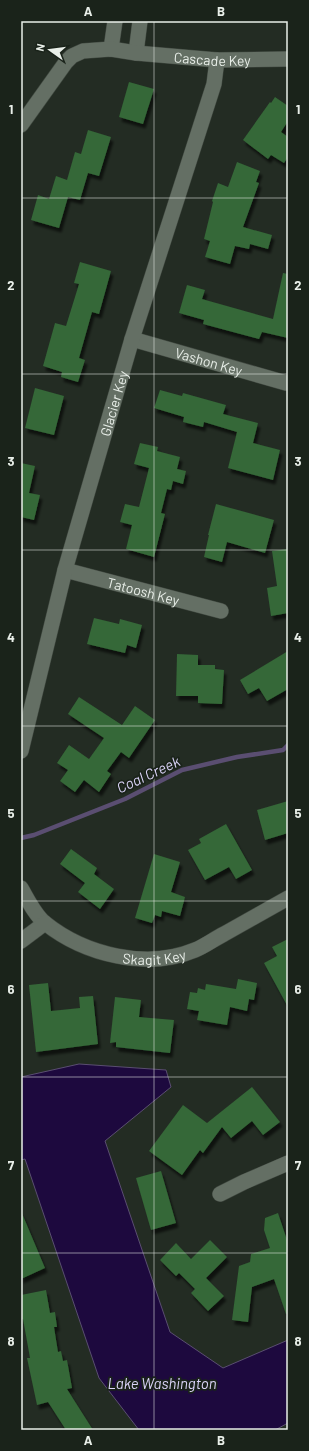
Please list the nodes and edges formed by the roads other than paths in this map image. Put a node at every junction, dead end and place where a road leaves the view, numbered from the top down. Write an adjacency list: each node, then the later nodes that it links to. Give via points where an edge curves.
1 (115, 21): 3 (street)
2 (140, 21): 4 (street)
3 (111, 49): 4 (street, Cascade Key); 7 (street, Cascade Key, via 83,51 72,56)
4 (136, 53): 6 (street, Cascade Key)
5 (288, 59): 6 (street, Cascade Key)
6 (217, 60): 8 (street, Glacier Key, via 214,84)
7 (21, 125)
8 (132, 339): 9 (street, Vashon Key); 10 (street, Glacier Key)
9 (286, 383)
10 (66, 570): 11 (street, Tatoosh Key); 12 (street, Glacier Key)
11 (220, 611)
12 (21, 751)
13 (21, 888): 15 (street)
14 (288, 898): 15 (street, Skagit Key, via 195,950 168,959 124,958 98,951 70,939)
15 (44, 923): 16 (street)
16 (21, 941)
17 (288, 1163): 18 (street)
18 (220, 1194)

